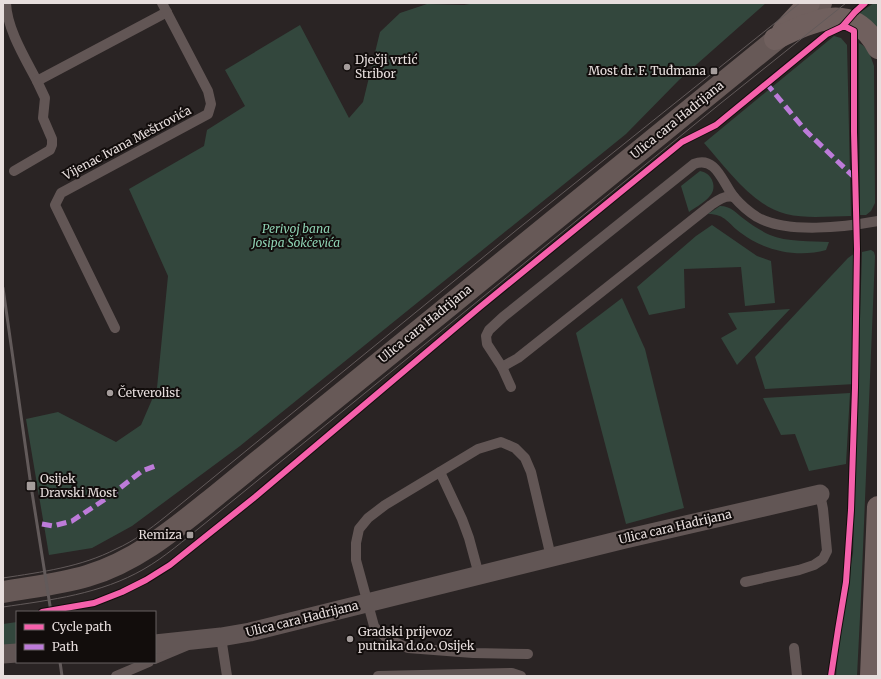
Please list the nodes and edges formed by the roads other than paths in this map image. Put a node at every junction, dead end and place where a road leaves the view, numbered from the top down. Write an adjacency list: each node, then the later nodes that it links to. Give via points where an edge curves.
1 (6, 3): 7 (lane, via 16,39)
2 (810, 3): 5 (main road)
3 (821, 3): 5 (main road, Ulica cara Hadrijana)
4 (164, 7): 7 (lane); 11 (lane, Vijenac Ivana Meštrovića, via 208,91 211,104 208,114 61,193 55,205)
5 (775, 39): 6 (main road, via 811,23 836,18 860,26); 20 (main road, Ulica cara Hadrijana, via 149,548 121,563 87,576)
6 (878, 48)
7 (37, 81): 8 (lane, via 45,98 43,118 52,145 50,150)
8 (14, 171)
9 (734, 196): 10 (lane, via 757,217 784,225 831,228); 12 (lane, via 723,197 711,205 518,358); 12 (lane, via 708,162 700,161 694,164 489,330 486,336 487,344)
10 (878, 222)
11 (115, 328)
12 (502, 367): 13 (lane)
13 (511, 387)
14 (440, 472): 17 (lane, via 478,449 501,442 515,448 525,458 531,472); 18 (lane, via 462,519); 21 (lane, via 385,505 359,529 356,560)
15 (820, 494): 17 (street, Ulica cara Hadrijana); 19 (lane, via 827,551 823,559 799,570)
16 (878, 507): 36 (main road)
17 (551, 557): 18 (street, Ulica cara Hadrijana)
18 (479, 575): 21 (street, Ulica cara Hadrijana)
19 (745, 582)
20 (3, 592)
21 (368, 602): 22 (street, Ulica cara Hadrijana, via 256,631); 28 (lane, via 377,630 388,639 408,648)
22 (221, 637): 23 (street, Ulica cara Hadrijana); 32 (lane)
23 (200, 639): 24 (street, Ulica cara Hadrijana); 29 (lane)
24 (156, 644)
25 (794, 648): 35 (lane)
26 (16, 653): 27 (street)
27 (3, 654)
28 (528, 654)
29 (156, 660)
30 (147, 663): 31 (lane)
31 (116, 676)
32 (227, 676)
33 (378, 676): 34 (lane)
34 (521, 676)
35 (797, 676)
36 (871, 676)

